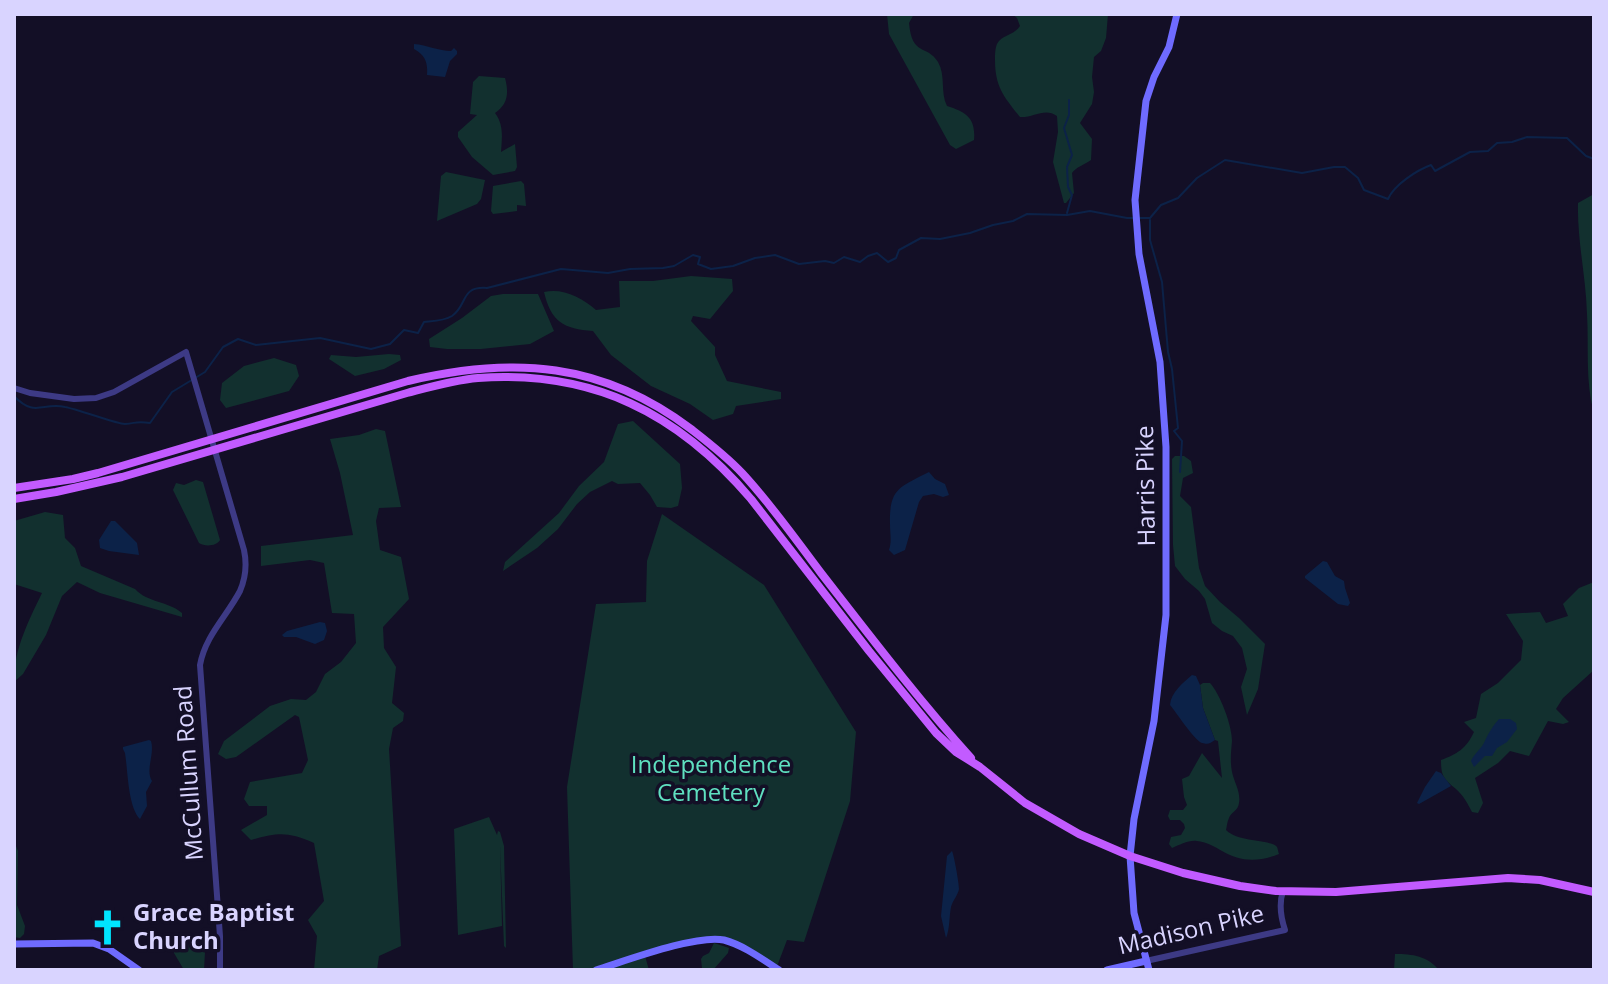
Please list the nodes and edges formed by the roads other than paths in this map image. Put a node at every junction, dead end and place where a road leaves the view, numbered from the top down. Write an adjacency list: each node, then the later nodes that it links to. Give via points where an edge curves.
1 (1177, 14): 6 (main road, Harris Pike, via 1146,101 1136,183 1139,254 1165,411 1168,596 1154,721)
2 (14, 388): 3 (street, McCullum Road, via 74,399 101,397 186,352)
3 (213, 445): 4 (main road); 5 (main road, via 86,486); 6 (main road, via 408,381 493,367 564,370 652,403 721,452 741,473 920,701 980,767 1046,817); 12 (street, McCullum Road, via 246,565 243,584 200,665)
4 (14, 488)
5 (14, 499)
6 (1130, 856): 7 (main road, via 1196,876); 10 (main road, Harris Pike, via 1134,913)
7 (1283, 891): 8 (main road, via 1336,892 1508,878); 10 (street, Madison Pike, via 1285,930)
8 (1594, 892)
9 (14, 944): 11 (main road, via 93,943)
10 (1146, 961): 15 (main road, Madison Pike); 16 (main road, Harris Pike)
11 (139, 970)
12 (220, 970)
13 (596, 970): 14 (main road, via 715,939 731,942)
14 (779, 970)
15 (1107, 970)
16 (1149, 970)

